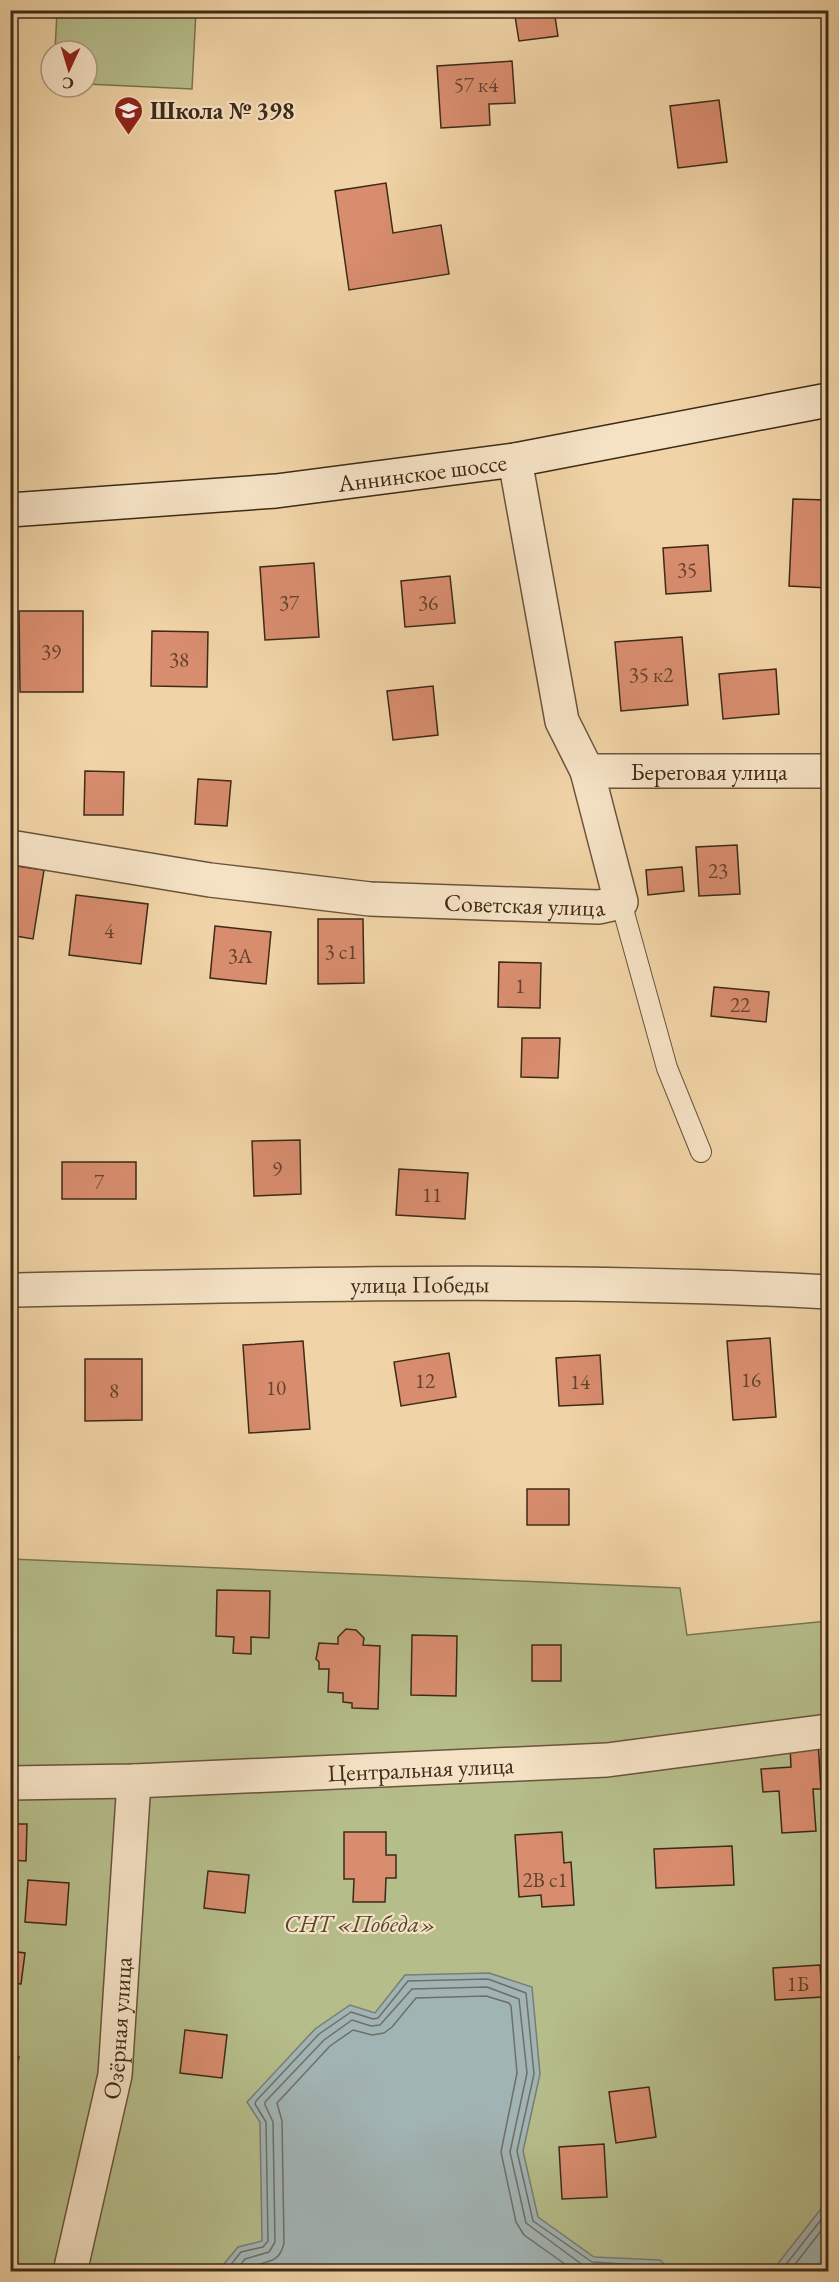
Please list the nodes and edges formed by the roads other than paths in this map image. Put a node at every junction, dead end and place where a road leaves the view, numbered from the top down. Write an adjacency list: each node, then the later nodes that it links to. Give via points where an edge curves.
1 (828, 400): 2 (street, Аннинское шоссе)
2 (515, 460): 3 (street, Аннинское шоссе, via 276,491); 4 (street, Советская улица, via 562,721)
3 (10, 510)
4 (587, 771): 5 (street, Береговая улица); 7 (street, Советская улица)
5 (828, 771)
6 (10, 847): 7 (street, Советская улица, via 210,880 369,899 599,907)
7 (621, 902): 8 (lane, via 667,1068)
8 (701, 1152)
9 (10, 1290): 10 (street, улица Победы, via 376,1283 709,1285)
10 (828, 1292)
11 (828, 1731): 12 (street, Центральная улица, via 606,1760)
12 (134, 1781): 13 (street, Центральная улица); 14 (street, Озёрная улица, via 115,2075)
13 (10, 1783)
14 (70, 2271)

